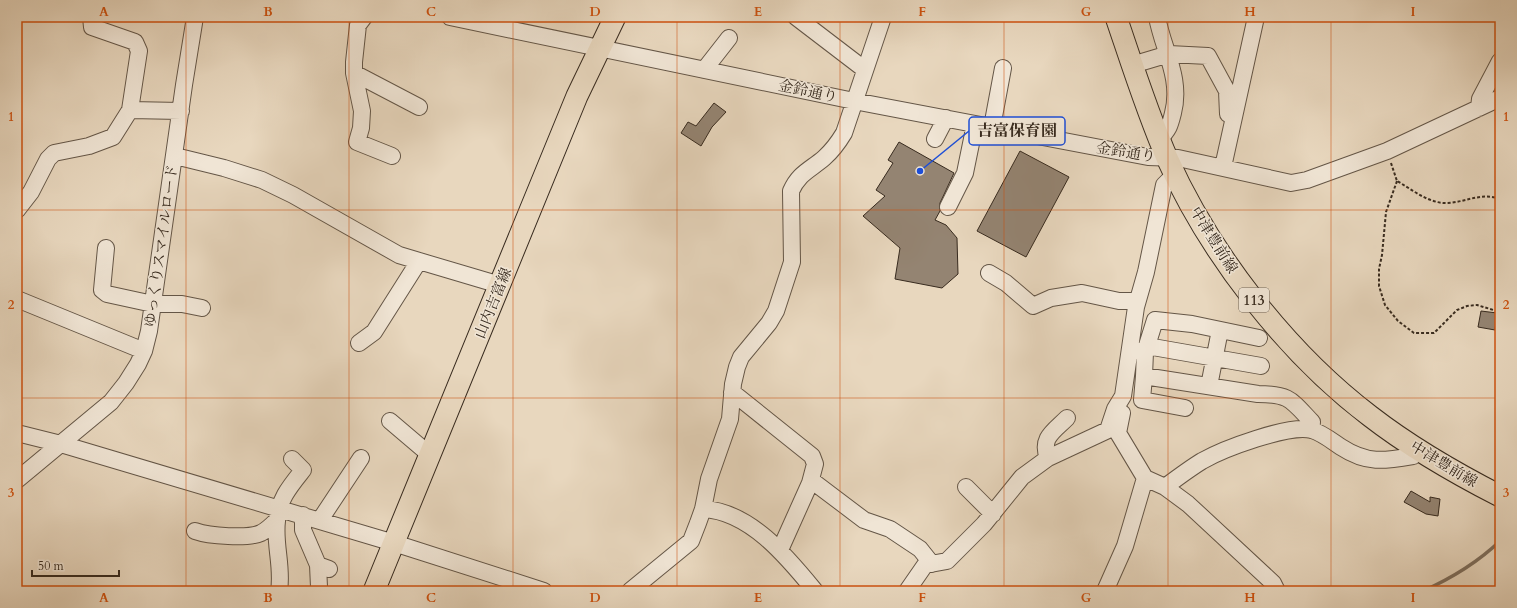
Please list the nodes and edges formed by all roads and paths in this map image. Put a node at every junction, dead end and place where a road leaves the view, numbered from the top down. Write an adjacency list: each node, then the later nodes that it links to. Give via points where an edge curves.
1 (90, 17): 25 (street, via 92,27 135,42 139,51)
2 (196, 17): 26 (street, ゆっくりスマイルロード)
3 (364, 17): 20 (street, via 358,25)
4 (450, 17): 11 (street, 金鈴通り)
5 (615, 17): 13 (main road, 山内吉富線)
6 (796, 17): 18 (street)
7 (882, 17): 18 (street)
8 (1116, 17): 16 (main road, 中津豊前線 / 113)
9 (1157, 17): 14 (street)
10 (1256, 17): 27 (street)
11 (511, 23): 13 (street, 金鈴通り)
12 (729, 38): 19 (street)
13 (600, 48): 19 (street, 金鈴通り); 44 (main road, 山内吉富線)
14 (1169, 54): 16 (street); 27 (street, via 1208,56 1227,91 1228,114); 35 (street, via 1177,99 1168,131)
15 (1500, 62): 24 (street, via 1480,99)
16 (1132, 65): 35 (main road, 中津豊前線 / 113)
17 (1003, 68): 30 (street)
18 (864, 69): 22 (street)
19 (704, 70): 22 (street, 金鈴通り)
20 (354, 73): 23 (street); 34 (street, via 362,111 357,142)
21 (1500, 98): 24 (street, 金鈴通り)
22 (854, 101): 28 (street, 金鈴通り); 59 (street, via 844,133 836,146 801,175 791,191 792,262 776,311 741,357)
23 (419, 108)
24 (1479, 108): 32 (street, 金鈴通り)
25 (130, 110): 26 (street); 40 (street, via 113,136 89,146 54,153)
26 (181, 111): 33 (street, ゆっくりスマイルロード)
27 (1235, 114): 36 (street)
28 (946, 118): 29 (street, 金鈴通り); 31 (street)
29 (975, 124): 30 (street, 金鈴通り); 39 (street, via 965,173)
30 (992, 127): 35 (street, 金鈴通り, via 1148,157)
31 (935, 139)
32 (1387, 151): 36 (street, 金鈴通り, via 1307,180 1291,183); 37 (path)
33 (175, 156): 42 (street, via 262,180 399,255); 47 (street, ゆっくりスマイルロード)
34 (392, 156)
35 (1167, 157): 36 (street, 金鈴通り); 46 (street, via 1164,185 1146,272); 67 (main road, 中津豊前線 / 113, via 1201,222 1263,312 1331,382 1370,416)
36 (1223, 167)
37 (1397, 181): 38 (path, via 1431,201 1448,203 1482,196); 49 (path, via 1386,212 1379,269 1379,286 1385,305 1398,321 1414,333 1425,334 1434,332 1457,310 1467,306 1477,305)
38 (1500, 200)
39 (948, 207)
40 (17, 210)
41 (106, 248): 47 (street, via 102,290 107,294)
42 (419, 261): 44 (street); 52 (street, via 374,332)
43 (989, 273): 46 (street, via 1006,283 1033,306 1051,298 1082,294 1119,301)
44 (500, 285): 68 (main road, 山内吉富線)
45 (17, 299): 54 (street)
46 (1137, 301): 53 (street)
47 (153, 304): 48 (street, via 182,304); 54 (street, ゆっくりスマイルロード)
48 (202, 308)
49 (1500, 312)
50 (1220, 330): 51 (street); 53 (street, via 1155,320); 55 (street)
51 (1260, 338)
52 (359, 343)
53 (1141, 349): 55 (street); 57 (street); 60 (street)
54 (144, 351): 66 (street, ゆっくりスマイルロード, via 111,402)
55 (1215, 358): 56 (street); 58 (street)
56 (1261, 366)
57 (1144, 376): 58 (street); 61 (street, via 1142,400)
58 (1209, 386): 64 (street, via 1258,394 1277,394 1291,400 1312,422)
59 (732, 392): 74 (street, via 812,456 815,464); 78 (street, via 730,420 709,479)
60 (1123, 396): 70 (street, via 1115,409 1108,430); 72 (street, via 1118,432)
61 (1185, 408)
62 (1067, 418): 70 (street, via 1048,437 1044,448)
63 (390, 421): 68 (street)
64 (1311, 430): 67 (street, via 1354,455 1372,461 1413,456); 76 (street, via 1288,431 1229,449 1203,461)
65 (17, 433): 66 (street)
66 (61, 444): 73 (street, ゆっくりスマイルロード); 80 (street)
67 (1416, 448): 77 (main road, 中津豊前線 / 113)
68 (430, 455): 84 (main road, 山内吉富線)
69 (361, 458): 82 (street)
70 (1048, 458): 79 (street, via 1022,477)
71 (292, 459): 80 (street, via 303,470 288,489)
72 (1146, 478): 76 (street); 94 (street, via 1125,546)
73 (17, 480)
74 (811, 480): 85 (street); 86 (street, via 864,520 890,528 920,549)
75 (966, 487): 79 (street)
76 (1165, 487): 95 (street, via 1194,510 1273,583)
77 (1500, 496)
78 (704, 509): 85 (street, via 724,512 742,521); 91 (street, via 691,541)
79 (993, 514): 86 (street, via 946,561)
80 (278, 515): 81 (street); 83 (street, via 262,532 253,535 206,534); 88 (street, via 281,580)
81 (303, 515): 82 (street); 87 (street, via 303,530 324,567)
82 (320, 520): 84 (street)
83 (195, 531)
84 (394, 543): 89 (main road, 山内吉富線); 90 (street)
85 (780, 550): 92 (street)
86 (932, 564): 93 (street, via 925,565)
87 (319, 587)
88 (279, 591)
89 (374, 591)
90 (544, 591)
91 (630, 591)
92 (815, 591)
93 (907, 591)
94 (1105, 591)
95 (1277, 591)

